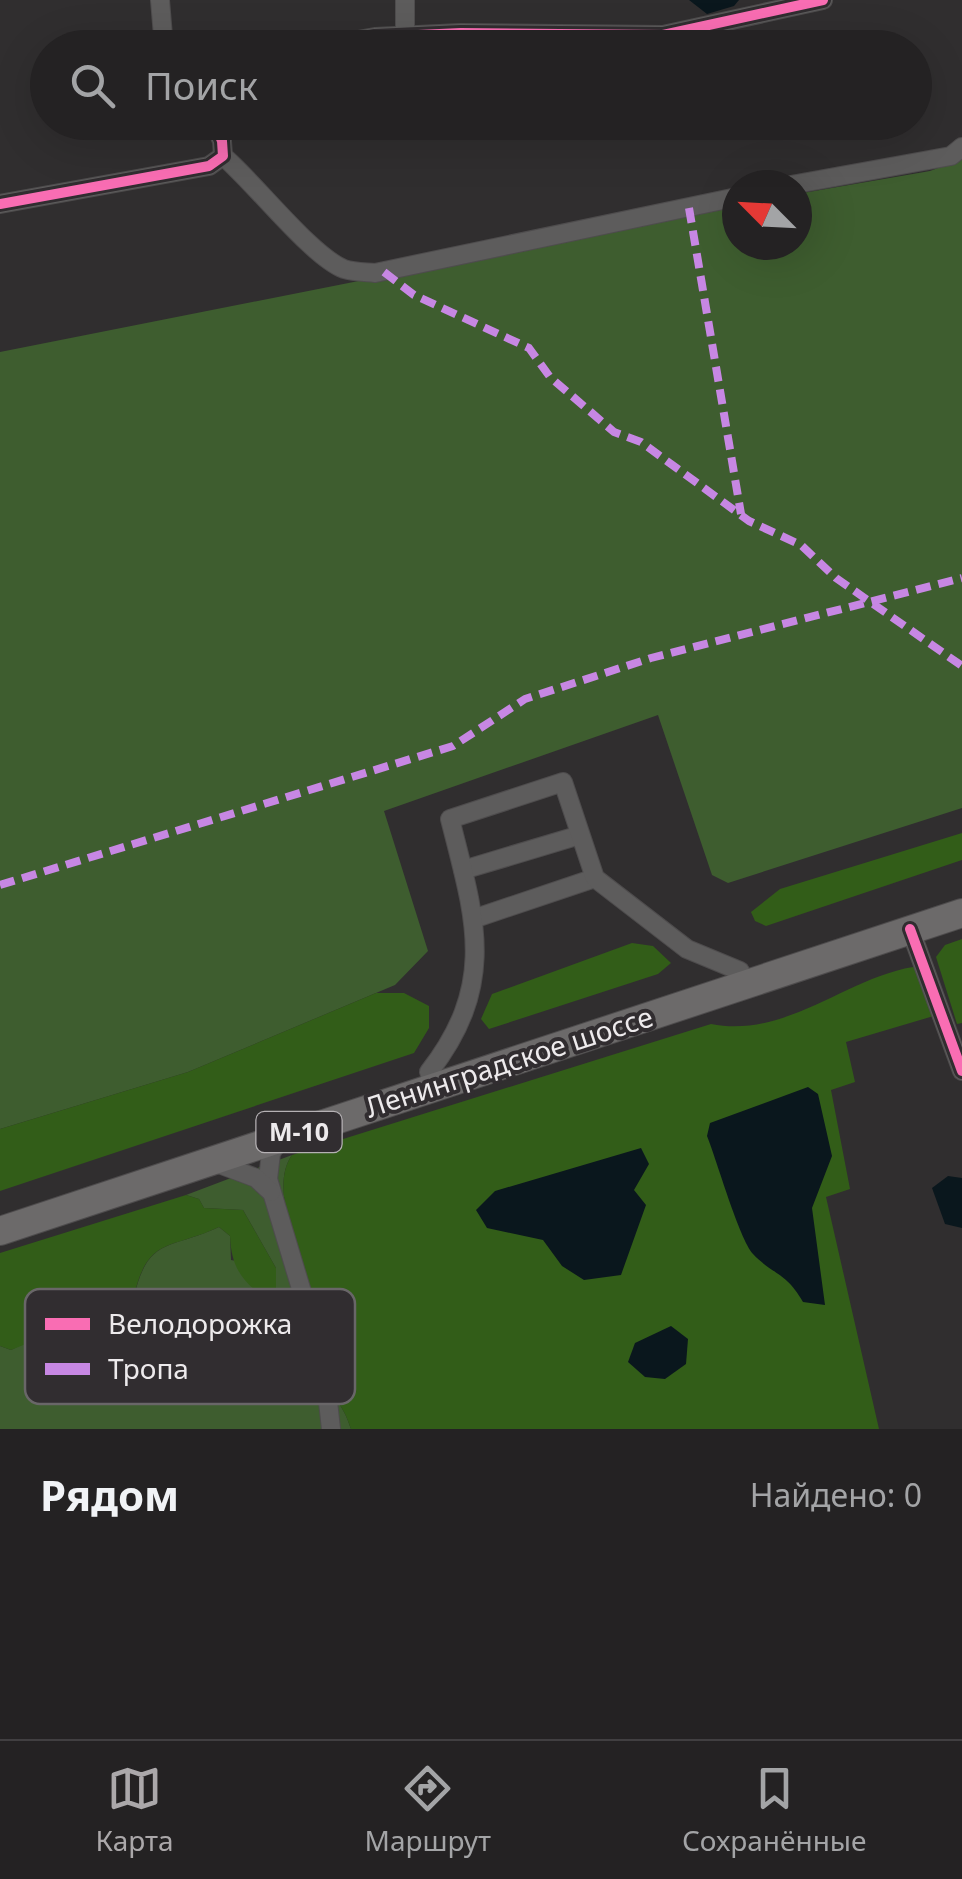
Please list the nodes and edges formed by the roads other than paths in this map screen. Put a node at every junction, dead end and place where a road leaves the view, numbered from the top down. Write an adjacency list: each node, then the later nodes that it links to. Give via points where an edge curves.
1 (160, 0): 4 (street)
2 (406, 0): 5 (street)
3 (823, 0): 6 (street)
4 (162, 30)
5 (406, 30)
6 (686, 30)
7 (219, 140): 9 (street)
8 (962, 147): 10 (street, via 951,156)
9 (223, 156): 11 (street, via 326,259 376,273); 12 (street, via 209,166)
10 (812, 181)
11 (722, 200)
12 (0, 204)
13 (580, 835): 14 (street); 14 (street, via 563,782 450,819); 15 (street)
14 (463, 870): 18 (street)
15 (594, 878): 18 (street); 20 (street, via 687,948)
16 (962, 898): 20 (highway, Ленинградское шоссе / М-10)
17 (962, 913): 19 (highway, Ленинградское шоссе / М-10)
18 (476, 918): 22 (street, via 464,1012)
19 (910, 930): 21 (street); 23 (highway, Ленинградское шоссе / М-10)
20 (740, 971): 22 (highway, Ленинградское шоссе / М-10)
21 (962, 1071)
22 (429, 1072): 26 (highway, Ленинградское шоссе / М-10)
23 (280, 1138): 24 (highway, Ленинградское шоссе / М-10); 25 (street, via 269,1166)
24 (211, 1161): 25 (street, via 256,1178); 27 (highway, Ленинградское шоссе / М-10)
25 (274, 1197): 28 (street)
26 (0, 1215)
27 (0, 1231)
28 (302, 1289)
29 (328, 1404): 30 (street)
30 (331, 1429)

